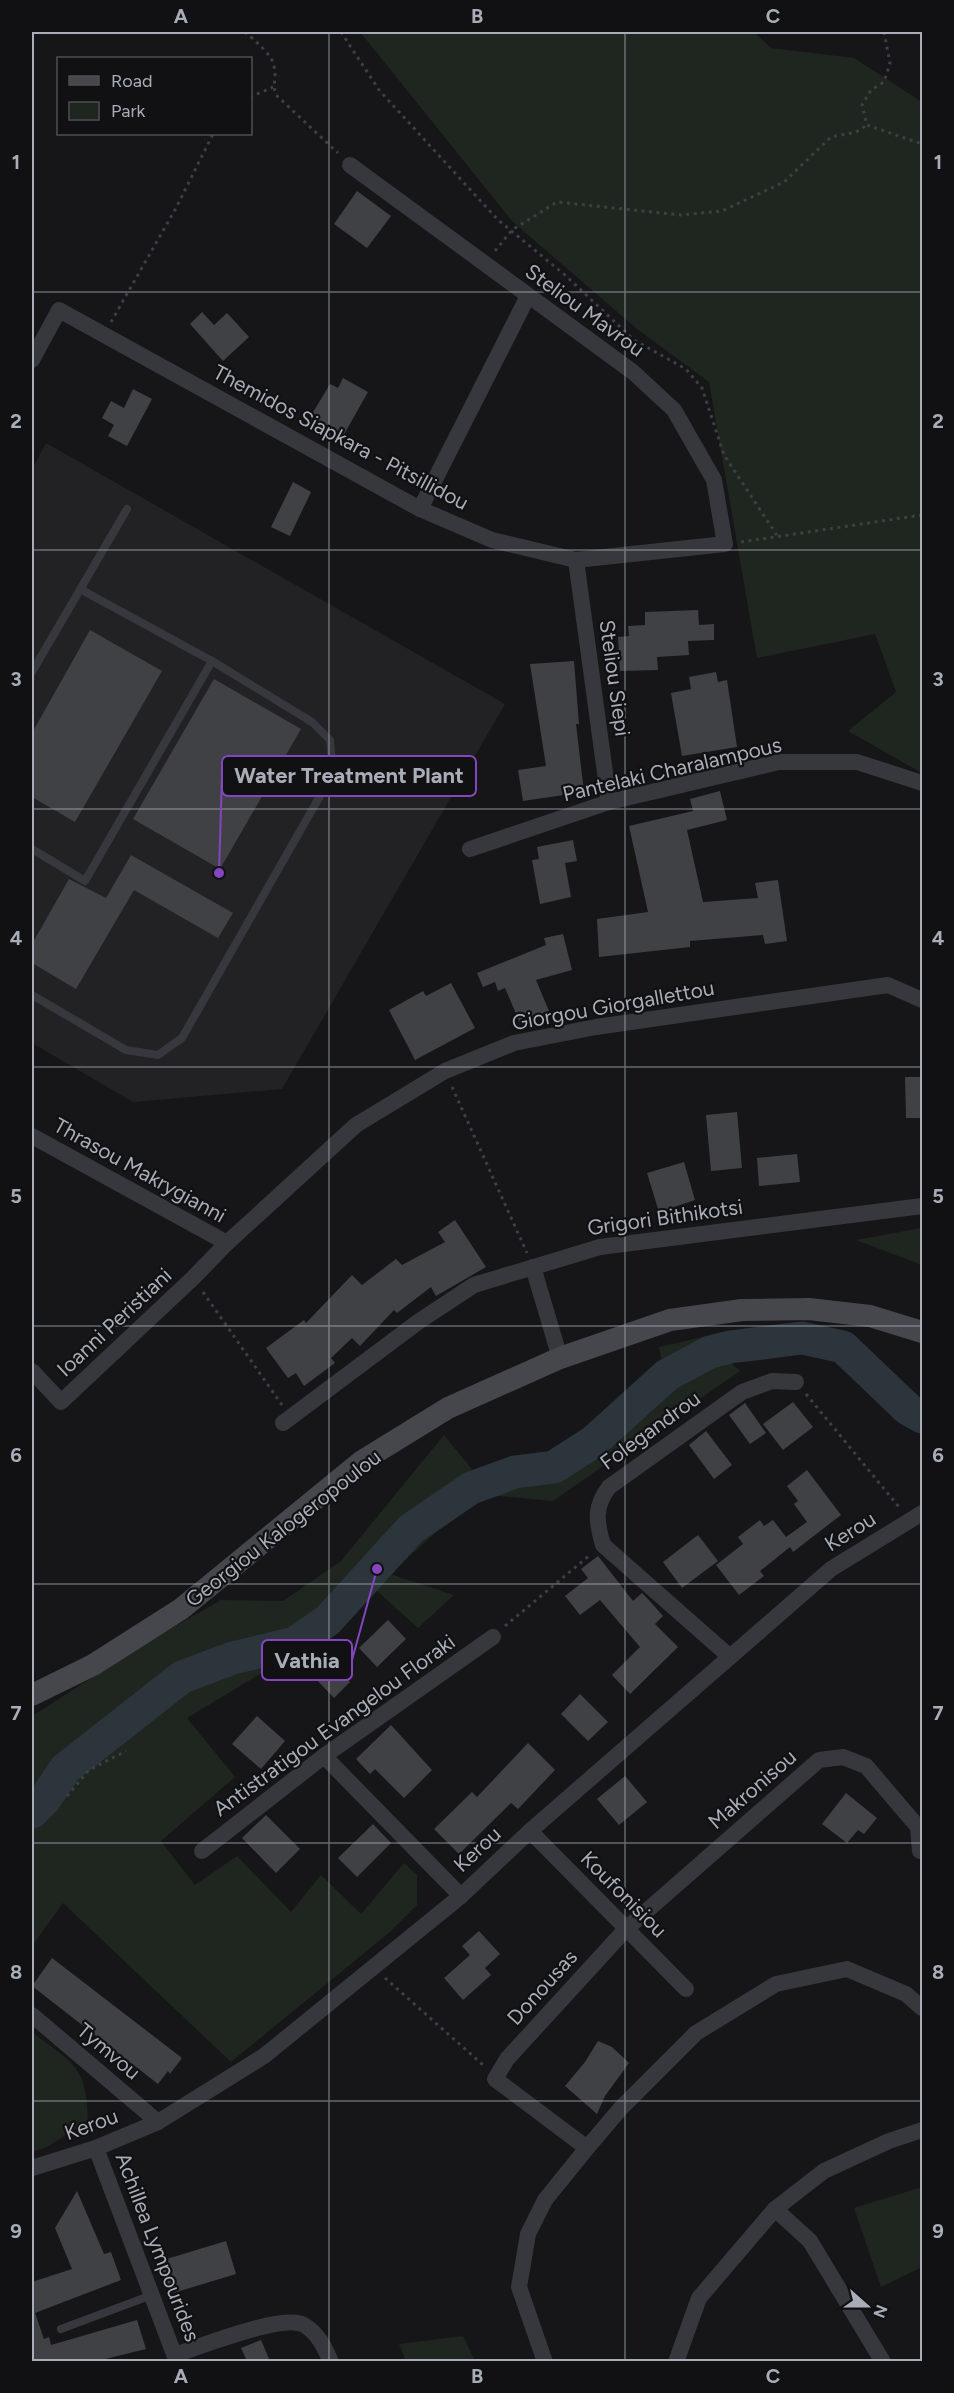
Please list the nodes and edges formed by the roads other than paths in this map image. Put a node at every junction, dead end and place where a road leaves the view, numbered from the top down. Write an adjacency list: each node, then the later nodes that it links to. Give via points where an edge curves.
1 (350, 165): 2 (street, Steliou Mavrou)
2 (528, 296): 5 (street); 6 (street, Steliou Mavrou, via 633,372 674,410 714,480)
3 (32, 360): 5 (street, Themidos Siapkara - Pitsillidou, via 59,310)
4 (127, 509): 8 (lane)
5 (420, 509): 7 (street, Themidos Siapkara - Pitsillidou, via 492,540)
6 (724, 544): 7 (street, Themidos Siapkara - Pitsillidou)
7 (576, 560): 12 (street, Steliou Siepi)
8 (80, 589): 9 (lane); 10 (lane)
9 (212, 661): 13 (lane, via 85,881); 15 (lane, via 312,722 330,740 332,764 320,796 182,1038 174,1044 158,1055 126,1050)
10 (32, 672)
11 (922, 783): 12 (street, Pantelaki Charalampous, via 857,762 779,762)
12 (609, 802): 14 (street, Pantelaki Charalampous)
13 (32, 849)
14 (470, 849)
15 (32, 995)
16 (922, 1000): 19 (street, Giorgou Giorgallettou, via 888,986 514,1043 446,1071 356,1125)
17 (32, 1136): 19 (street, Thrasou Makrygianni)
18 (922, 1206): 20 (street, Grigori Bithikotsi, via 600,1247)
19 (227, 1243): 23 (street, Ioanni Peristiani, via 61,1402)
20 (533, 1267): 22 (street); 25 (street, Grigori Bithikotsi, via 474,1285 418,1322)
21 (922, 1332): 22 (street, Georgiou Kalogeropoulou, via 870,1316 809,1309 742,1310 670,1320)
22 (560, 1358): 29 (street, Georgiou Kalogeropoulou, via 448,1408 362,1461 182,1609 93,1665)
23 (32, 1371)
24 (796, 1382): 28 (street, Folegandrou, via 772,1381 742,1392 609,1487 599,1500 596,1519 603,1545)
25 (287, 1421)
26 (916, 1516): 28 (street, Kerou, via 831,1569)
27 (493, 1637): 30 (street, Antistratigou Evangelou Floraki)
28 (729, 1656): 31 (street, Kerou)
29 (32, 1695)
30 (324, 1756): 32 (street, Antistratigou Evangelou Floraki); 34 (street)
31 (530, 1831): 34 (street, Kerou); 35 (street, Koufonisiou)
32 (201, 1851)
33 (920, 1851): 35 (street, Makronisou, via 918,1827 866,1766 843,1757 819,1760)
34 (461, 1896): 39 (street, Kerou, via 264,2056)
35 (626, 1929): 36 (street, Koufonisiou); 42 (street, Donousas, via 507,2059 495,2079)
36 (687, 1989)
37 (922, 2008): 42 (street, via 906,1994 847,1969 776,1984 696,2033)
38 (32, 2014): 39 (street, Tymvou)
39 (158, 2122): 41 (street, Kerou)
40 (922, 2130): 44 (street, via 824,2171)
41 (96, 2148): 43 (street, Kerou); 45 (street, Achillea Lympourides)
42 (587, 2148): 49 (street, via 545,2200 528,2234 519,2287)
43 (32, 2168)
44 (775, 2209): 50 (street, via 699,2298); 51 (street, via 810,2241)
45 (152, 2295): 46 (lane); 47 (street, Achillea Lympourides)
46 (61, 2329)
47 (176, 2358): 48 (street, via 278,2322 303,2324 322,2341)
48 (331, 2361)
49 (545, 2361)
50 (676, 2361)
51 (883, 2361)

